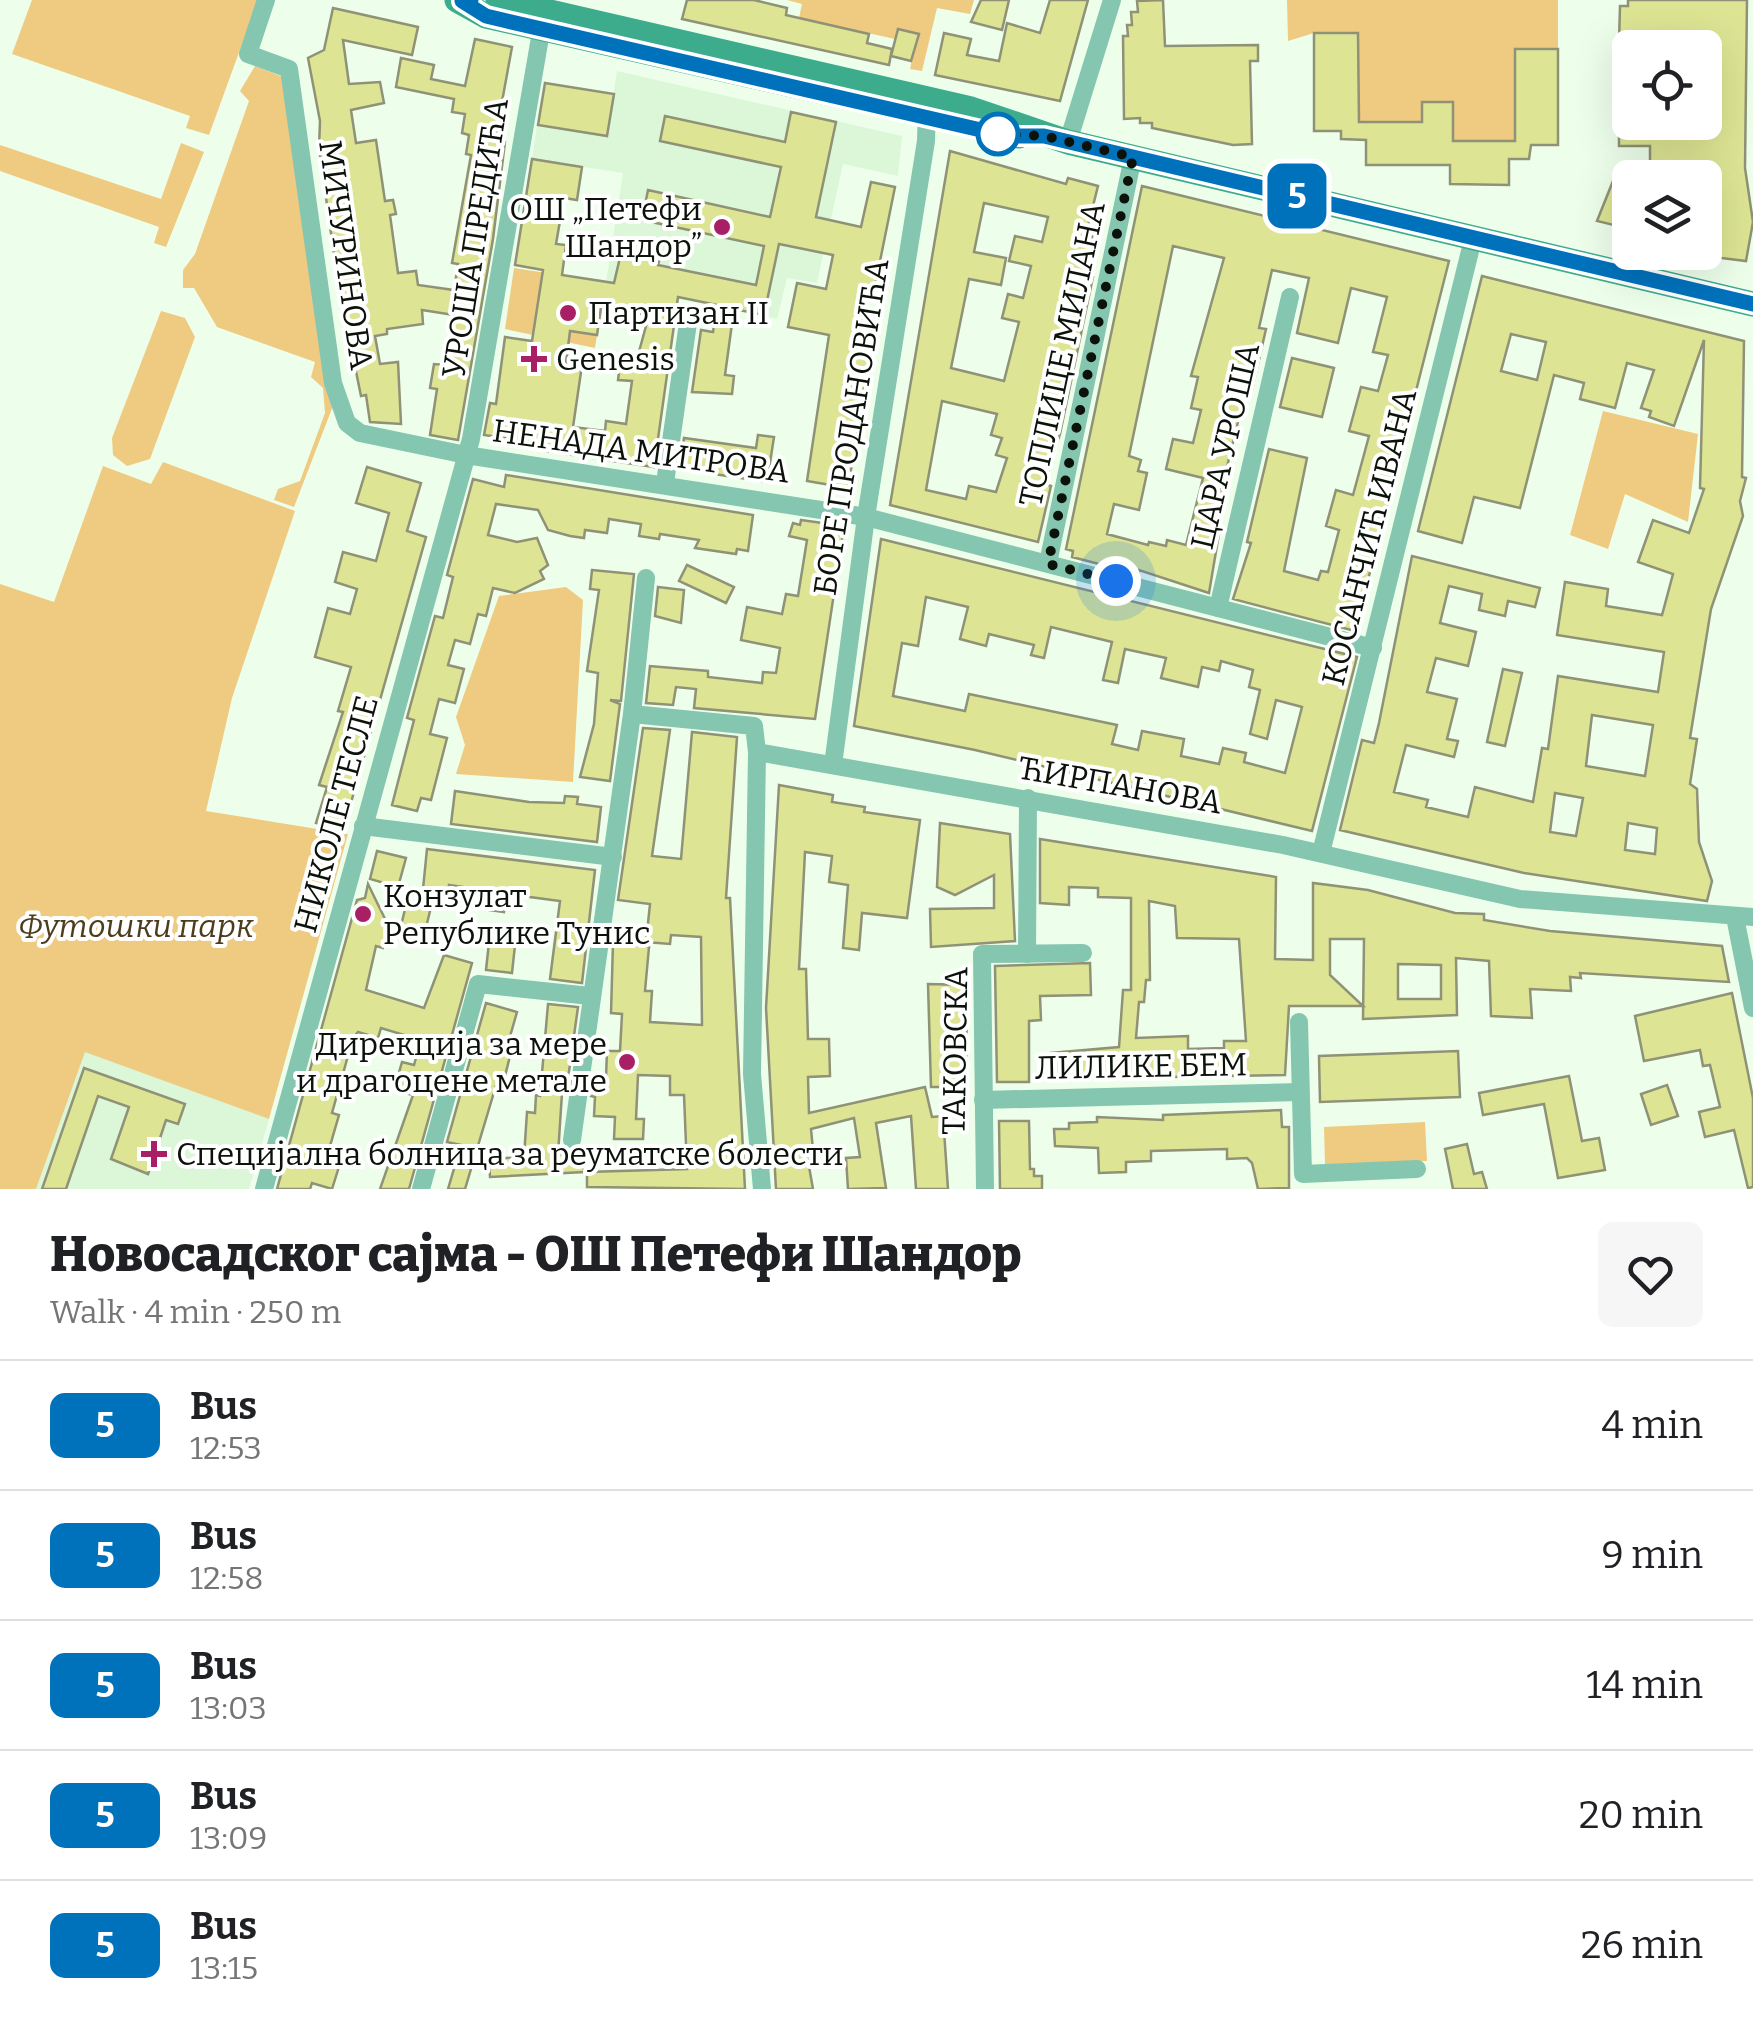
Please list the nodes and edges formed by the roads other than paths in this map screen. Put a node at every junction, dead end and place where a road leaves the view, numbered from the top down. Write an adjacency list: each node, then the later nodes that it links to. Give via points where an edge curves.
1 (266, 0): 14 (street, МИЧУРИНОВА, via 248,54 289,69 340,409 347,423 376,440)
2 (460, 0): 3 (street); 6 (street, via 486,16)
3 (471, 0)
4 (498, 0): 6 (street)
5 (1112, 0): 8 (street)
6 (544, 13): 7 (street); 14 (street, УРОША ПРЕДИЋА)
7 (928, 109): 8 (street, via 1010,119); 16 (street, БОРЕ ПРОДАНОВИЋА)
8 (1056, 139): 9 (street)
9 (1133, 157): 10 (street); 17 (street, ТОПЛИЦЕ МИЛАНА)
10 (1474, 234): 12 (street); 20 (street, КОСАНЧИЋ ИВАНА)
11 (1290, 296): 19 (street, ЦАРА УРОША)
12 (1753, 304)
13 (689, 316): 15 (street)
14 (466, 455): 15 (street, НЕНАДА МИТРОВА); 25 (street, НИКОЛЕ ТЕСЛЕ)
15 (664, 483): 16 (street, НЕНАДА МИТРОВА)
16 (866, 517): 17 (street, НЕНАДА МИТРОВА); 23 (street, БОРЕ ПРОДАНОВИЋА)
17 (1048, 564): 19 (street, НЕНАДА МИТРОВА)
18 (646, 578): 21 (street)
19 (1218, 608): 20 (street, НЕНАДА МИТРОВА)
20 (1373, 648): 26 (street, КОСАНЧИЋ ИВАНА)
21 (632, 714): 22 (street, via 754,726); 27 (street)
22 (757, 752): 23 (street, ЋИРПАНОВА); 40 (street, via 752,1035)
23 (833, 765): 24 (street, ЋИРПАНОВА)
24 (1028, 798): 26 (street, ЋИРПАНОВА); 30 (street)
25 (363, 826): 27 (street); 38 (street, НИКОЛЕ ТЕСЛЕ)
26 (1321, 853): 28 (street, ЋИРПАНОВА, via 1520,899)
27 (613, 856): 31 (street)
28 (1744, 917): 32 (street)
29 (1083, 953): 30 (street, ТАКОВСКА)
30 (1027, 954): 35 (street, ТАКОВСКА, via 982,954)
31 (590, 996): 36 (street); 39 (street, via 478,984)
32 (1753, 1008)
33 (1298, 1022): 34 (street)
34 (1300, 1092): 35 (street, ЛИЛИКЕ БЕМ); 37 (street, via 1303,1174)
35 (983, 1100): 41 (street, ТАКОВСКА)
36 (572, 1140)
37 (1417, 1169)
38 (264, 1189)
39 (421, 1189)
40 (762, 1189)
41 (985, 1189)

